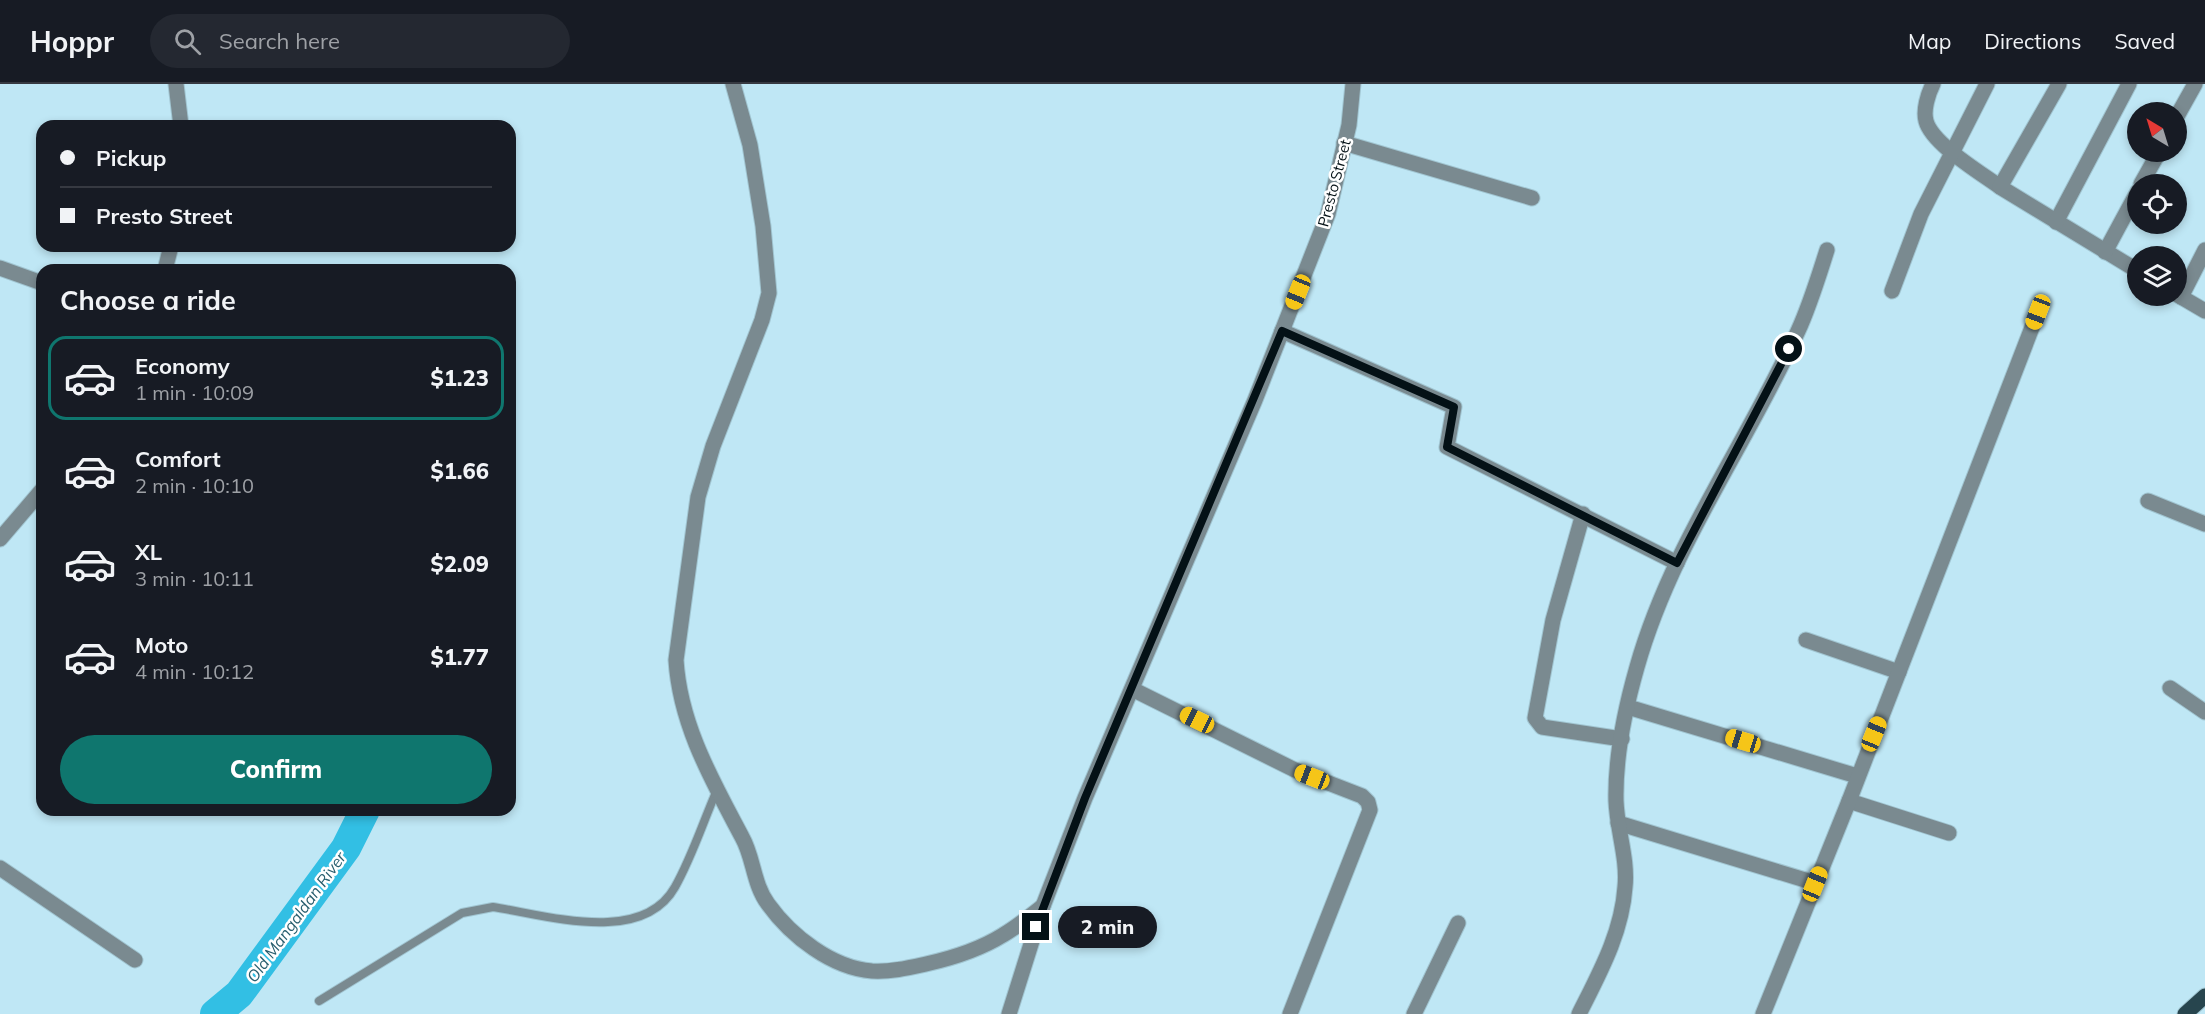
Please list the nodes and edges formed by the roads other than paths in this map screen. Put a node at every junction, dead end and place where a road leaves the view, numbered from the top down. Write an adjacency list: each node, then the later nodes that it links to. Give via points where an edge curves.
1 (176, 84): 10 (street)
2 (733, 84): 43 (street, via 750,146 769,293 698,497 676,660 686,717)
3 (1353, 84): 11 (street, Presto Street)
4 (1933, 84): 12 (street, via 1926,121)
5 (1987, 84): 12 (street)
6 (2059, 84): 13 (street)
7 (2129, 84): 16 (street)
8 (2195, 84): 9 (street)
9 (2185, 102)
10 (181, 120)
11 (1344, 143): 14 (street); 28 (street, Presto Street, via 1328,214)
12 (1952, 152): 13 (street); 24 (street, via 1921,214)
13 (2000, 187): 16 (street)
14 (1532, 198)
15 (2127, 211): 19 (street)
16 (2056, 222): 19 (street)
17 (1827, 250): 34 (street, via 1797,332)
18 (2205, 250): 23 (street)
19 (2105, 252): 20 (street)
20 (2127, 265)
21 (0, 268): 22 (street)
22 (36, 282)
23 (2187, 282)
24 (1892, 291)
25 (2187, 301): 26 (street)
26 (2205, 311)
27 (2038, 312): 36 (street)
28 (1282, 331): 31 (street, via 1454,407 1447,447); 38 (street, Presto Street)
29 (36, 497): 33 (street)
30 (2148, 501): 32 (street)
31 (1583, 514): 34 (street); 41 (street, via 1553,620 1535,718 1542,727)
32 (2205, 524)
33 (0, 539)
34 (1677, 563): 39 (street, via 1637,666)
35 (1806, 640): 36 (street)
36 (1899, 672): 42 (street)
37 (2170, 688): 40 (street)
38 (1132, 689): 49 (street, Presto Street); 55 (street, via 1368,802 1370,810 1358,846)
39 (1628, 707): 41 (street); 42 (street)
40 (2205, 712)
41 (1622, 739): 45 (street, via 1617,779)
42 (1857, 776): 44 (street)
43 (717, 790): 49 (street, via 746,844 766,903 797,937 849,966 872,971 897,970 945,960 1003,935); 53 (lane, via 675,887 664,902 638,918 607,924 493,906 476,909 447,921)
44 (1849, 801): 46 (street); 48 (street)
45 (1618, 823): 48 (street); 57 (street, via 1626,886 1621,912 1603,966)
46 (1949, 832)
47 (0, 868): 51 (street)
48 (1815, 884): 58 (street)
49 (1043, 906): 54 (street, Presto Street)
50 (1458, 923): 56 (street)
51 (135, 960)
52 (2205, 996): 59 (main road)
53 (319, 1001)
54 (1009, 1014)
55 (1290, 1014)
56 (1414, 1014)
57 (1579, 1014)
58 (1763, 1014)
59 (2185, 1014)

